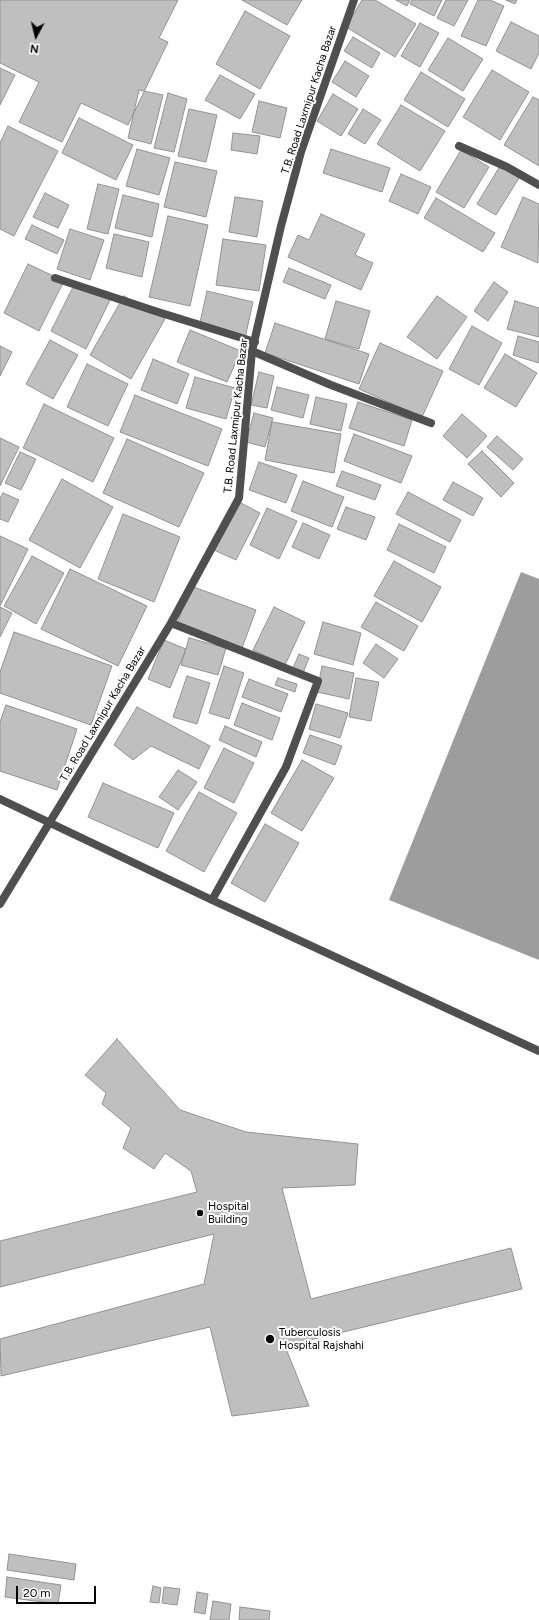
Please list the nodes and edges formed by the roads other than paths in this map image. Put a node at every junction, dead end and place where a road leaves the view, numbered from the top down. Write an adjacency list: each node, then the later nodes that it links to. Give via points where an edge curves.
1 (354, 0): 5 (street, T.B. Road Laxmipur Kacha Bazar, via 301,152 281,226)
2 (459, 146): 3 (street, via 507,167)
3 (539, 185)
4 (55, 278): 5 (street)
5 (255, 342): 6 (street, T.B. Road Laxmipur Kacha Bazar)
6 (252, 351): 7 (street, via 331,385); 8 (street, T.B. Road Laxmipur Kacha Bazar, via 239,498)
7 (431, 423)
8 (171, 623): 10 (street, T.B. Road Laxmipur Kacha Bazar); 11 (street, via 318,681 286,767)
9 (0, 799): 10 (street)
10 (50, 823): 11 (street); 12 (street, T.B. Road Laxmipur Kacha Bazar)
11 (212, 900): 13 (street)
12 (0, 904)
13 (539, 1051)

